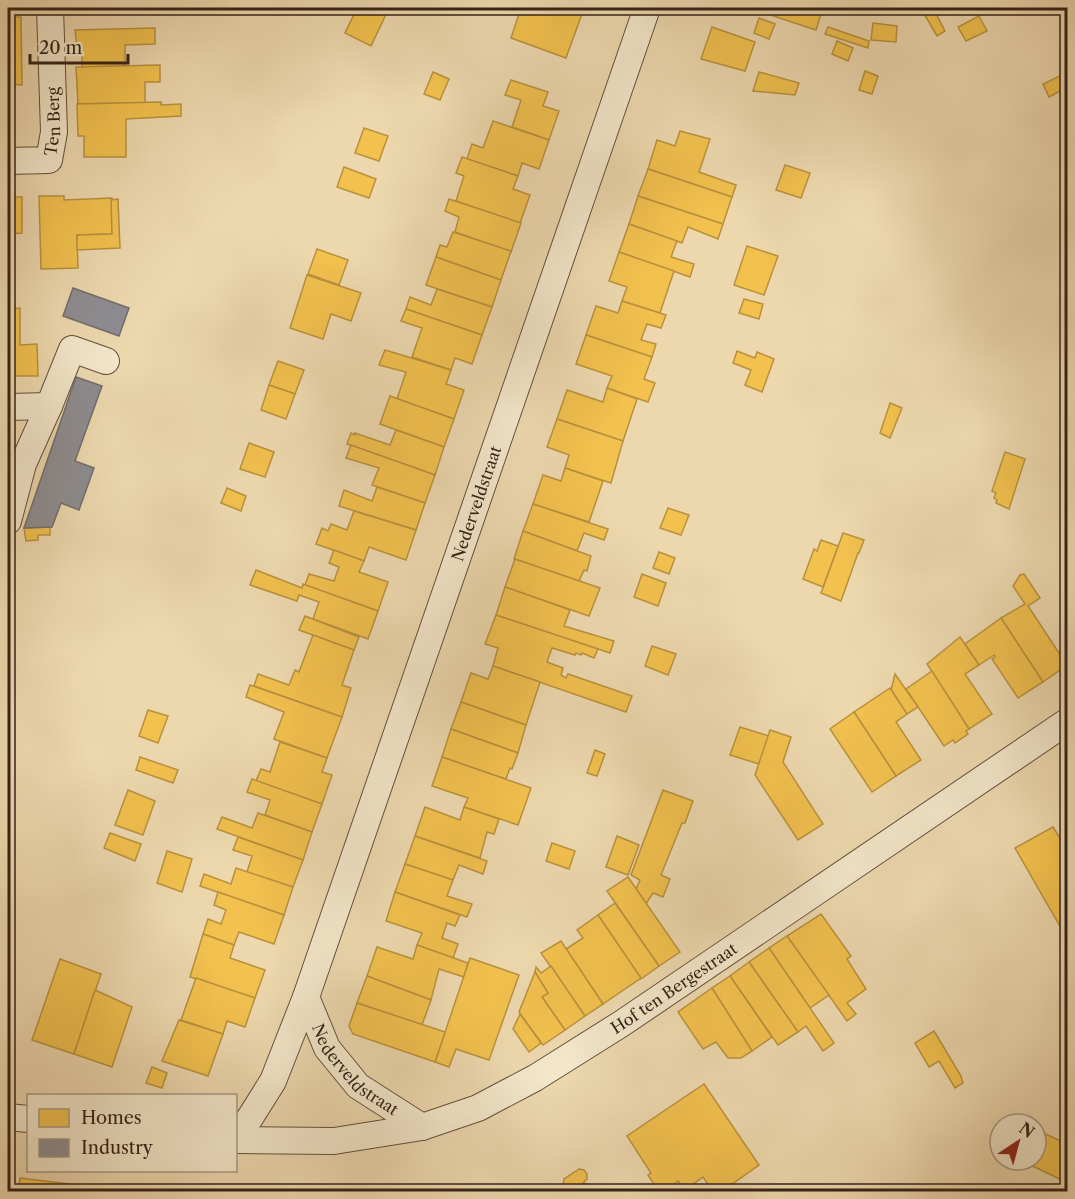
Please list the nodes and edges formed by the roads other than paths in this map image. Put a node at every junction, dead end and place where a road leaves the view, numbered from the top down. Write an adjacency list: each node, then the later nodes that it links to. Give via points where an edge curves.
1 (50, 8): 3 (street, Ten Berg, via 54,132 49,160)
2 (647, 8): 9 (street, Nederveldstraat)
3 (8, 160)
4 (106, 361): 5 (street, via 72,349)
5 (49, 406): 6 (street); 7 (street, via 23,464)
6 (8, 407)
7 (8, 521)
8 (1068, 721): 12 (street, Hof ten Bergestraat, via 535,1078 478,1108)
9 (306, 998): 12 (street, Nederveldstraat, via 327,1048 358,1086); 13 (street, Nederveldstraat, via 273,1081)
10 (8, 1117): 11 (street)
11 (27, 1119)
12 (422, 1128): 14 (street, Hof ten Bergestraat, via 334,1141)
13 (237, 1138)
14 (237, 1140)

